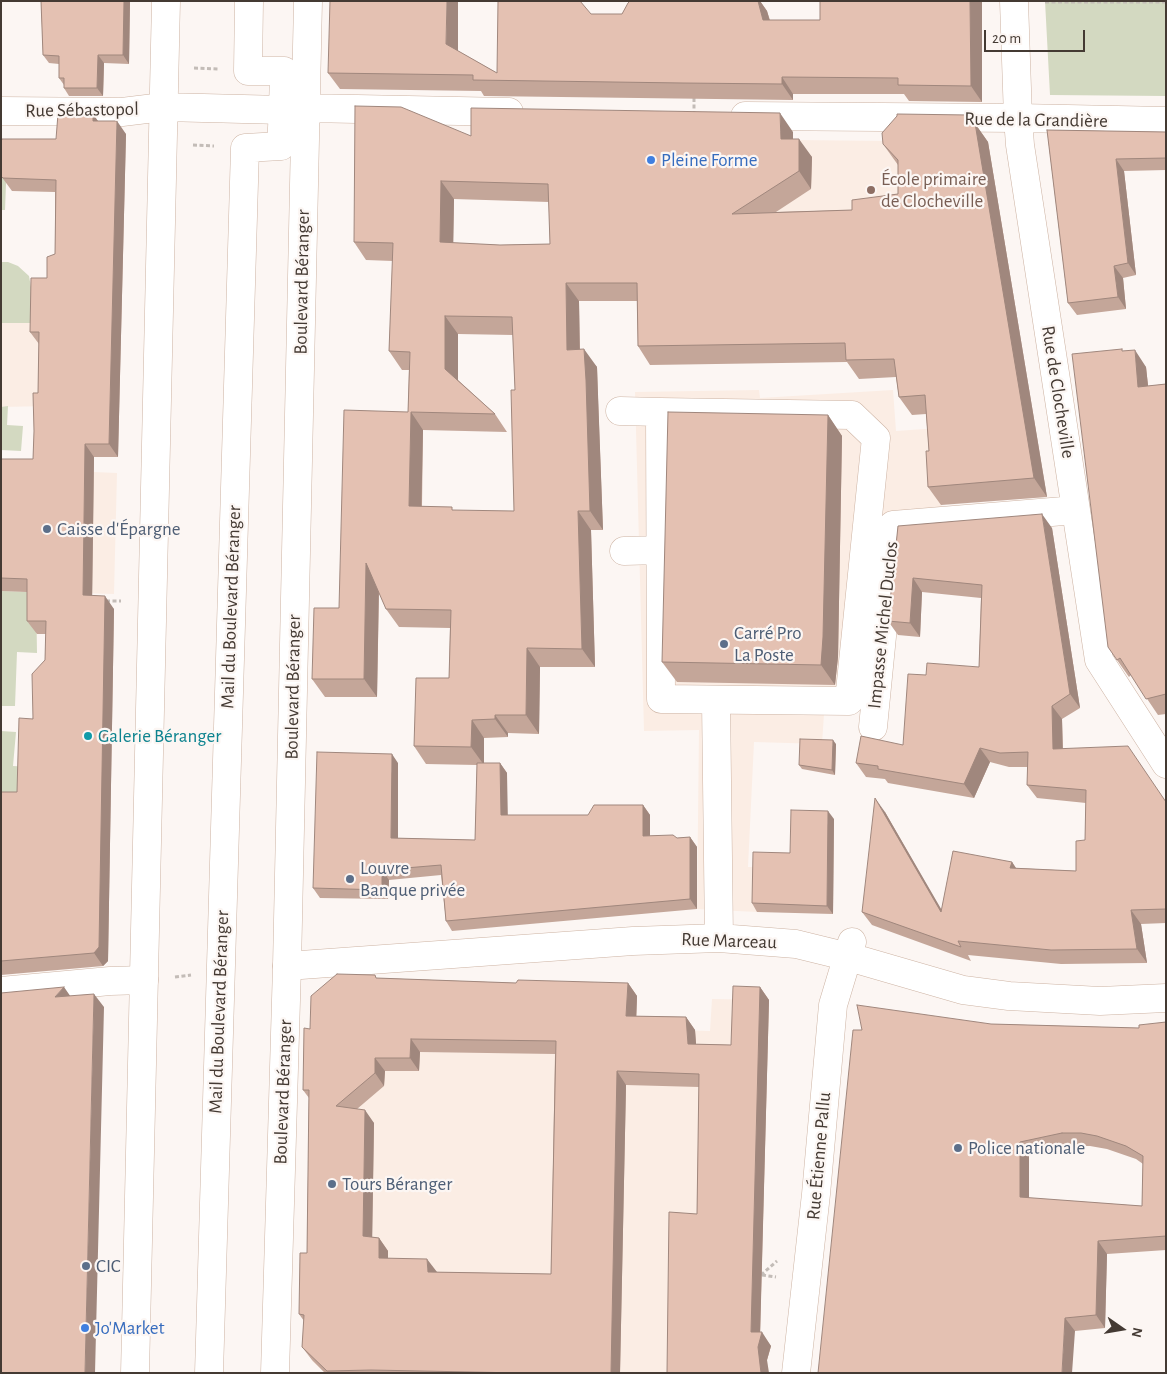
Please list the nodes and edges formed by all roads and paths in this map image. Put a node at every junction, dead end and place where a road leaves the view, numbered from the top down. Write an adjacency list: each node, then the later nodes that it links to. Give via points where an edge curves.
1 (166, 1): 7 (street)
2 (249, 1): 8 (street, Mail du Boulevard Béranger, via 248,71 284,71)
3 (308, 1): 8 (street, Boulevard Béranger)
4 (1166, 2): 5 (path)
5 (1014, 3): 12 (street, Rue de Clocheville)
6 (695, 88): 11 (path)
7 (164, 107): 8 (street, Rue Sébastopol); 9 (street, Rue Sébastopol, via 122,112); 30 (street)
8 (294, 109): 10 (street); 29 (street, Boulevard Béranger); 36 (street, Mail du Boulevard Béranger, via 281,146 245,148)
9 (1, 111)
10 (532, 113)
11 (694, 115): 12 (street, Rue de la Grandière)
12 (1018, 118): 13 (street, Rue de la Grandière); 16 (street, Rue de Clocheville)
13 (1166, 121)
14 (620, 412): 15 (street)
15 (660, 412): 19 (street); 23 (street, via 852,415 876,438 849,701)
16 (1076, 510): 24 (street, Impasse Michel Duclos, via 893,525); 25 (street, Rue de Clocheville, via 1099,660)
17 (93, 532): 18 (path)
18 (106, 533)
19 (660, 550): 20 (street); 23 (street, via 661,699)
20 (624, 551)
21 (105, 601): 22 (path)
22 (121, 602)
23 (716, 701): 27 (street)
24 (873, 728)
25 (1157, 738): 26 (street, Rue de Clocheville)
26 (1166, 764)
27 (719, 938): 28 (street, Rue Marceau); 29 (street, Rue Marceau)
28 (851, 949): 32 (street, Rue Marceau, via 963,990 1100,1001); 38 (street, Rue Étienne Pallu, via 833,1005)
29 (287, 966): 37 (street, Boulevard Béranger)
30 (144, 980): 31 (street); 35 (street)
31 (1, 991)
32 (1166, 998)
33 (781, 1257): 34 (path)
34 (762, 1275)
35 (135, 1373)
36 (209, 1373)
37 (275, 1373)
38 (796, 1373)

